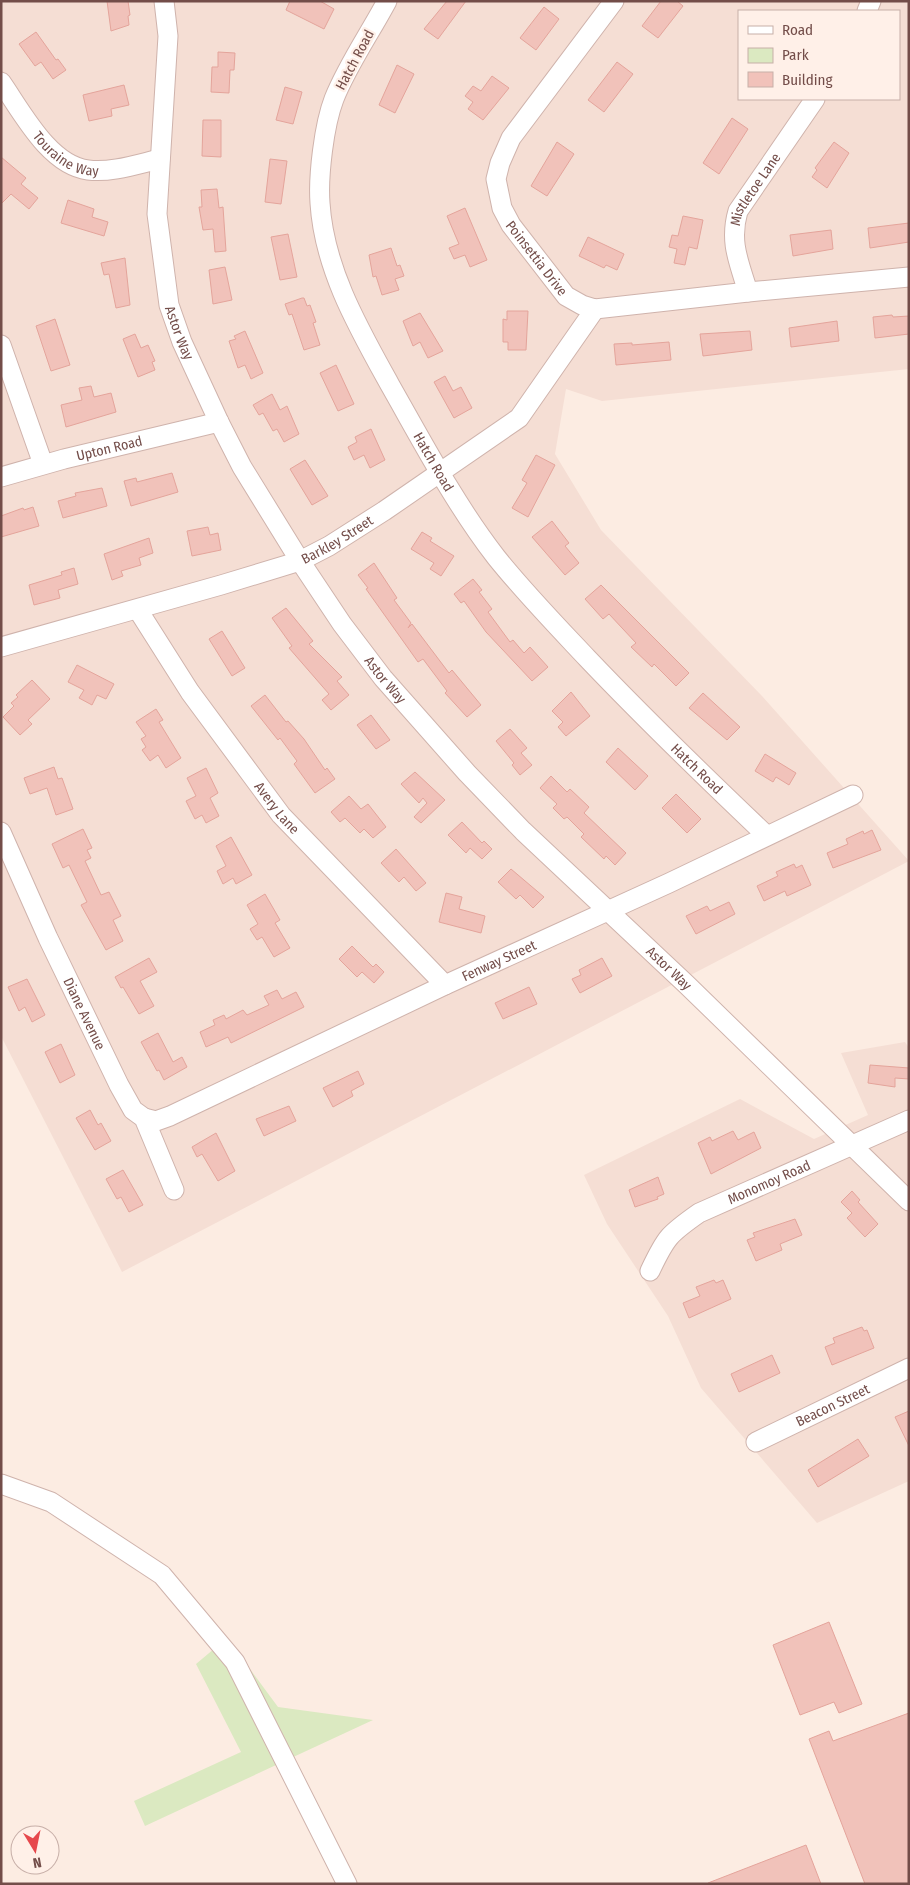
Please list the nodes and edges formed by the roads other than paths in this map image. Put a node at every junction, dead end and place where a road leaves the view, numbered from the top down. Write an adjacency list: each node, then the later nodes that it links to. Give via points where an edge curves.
1 (164, 1): 6 (street, Astor Way, via 168,36)
2 (386, 1): 13 (street, Hatch Road, via 333,102 321,170 321,211 331,260 359,330)
3 (614, 1): 9 (street, Poinsettia Drive, via 511,138 496,179 502,208 511,225 566,296)
4 (1, 82): 6 (street, Touraine Way, via 56,156 70,165 89,170 125,167)
5 (815, 100): 8 (street, Mistletoe Lane, via 738,211 734,244)
6 (160, 159): 11 (street, Astor Way, via 157,214 170,305 182,342)
7 (909, 277): 8 (street, Poinsettia Drive)
8 (748, 292): 9 (street, Poinsettia Drive)
9 (595, 309): 13 (street, Barkley Street, via 519,418)
10 (1, 346): 12 (street)
11 (219, 422): 12 (street, Upton Road); 15 (street, Astor Way)
12 (43, 464): 14 (street, Upton Road)
13 (440, 473): 15 (street, Barkley Street); 20 (street, Hatch Road, via 495,555 549,619 664,738)
14 (1, 477)
15 (300, 561): 16 (street, Barkley Street); 21 (street, Astor Way, via 342,624 425,727 523,831)
16 (138, 610): 17 (street, Barkley Street); 22 (street, Avery Lane, via 190,692 281,815)
17 (1, 647)
18 (853, 796): 20 (street, Fenway Street)
19 (1, 832): 23 (street, Diane Avenue, via 120,1086 133,1110)
20 (766, 835): 21 (street, Fenway Street)
21 (608, 911): 22 (street, Fenway Street); 25 (street, Astor Way)
22 (445, 985): 23 (street, Fenway Street, via 170,1116 156,1121)
23 (144, 1118): 26 (street, Diane Avenue)
24 (909, 1120): 25 (street, Monomoy Road)
25 (851, 1146): 27 (street, Astor Way); 28 (street, Monomoy Road, via 700,1213 665,1240)
26 (174, 1190)
27 (909, 1201)
28 (650, 1270)
29 (909, 1368): 30 (street, Beacon Street)
30 (756, 1442)
31 (1, 1484): 32 (street, via 51,1502 162,1575 235,1662)
32 (347, 1884)

